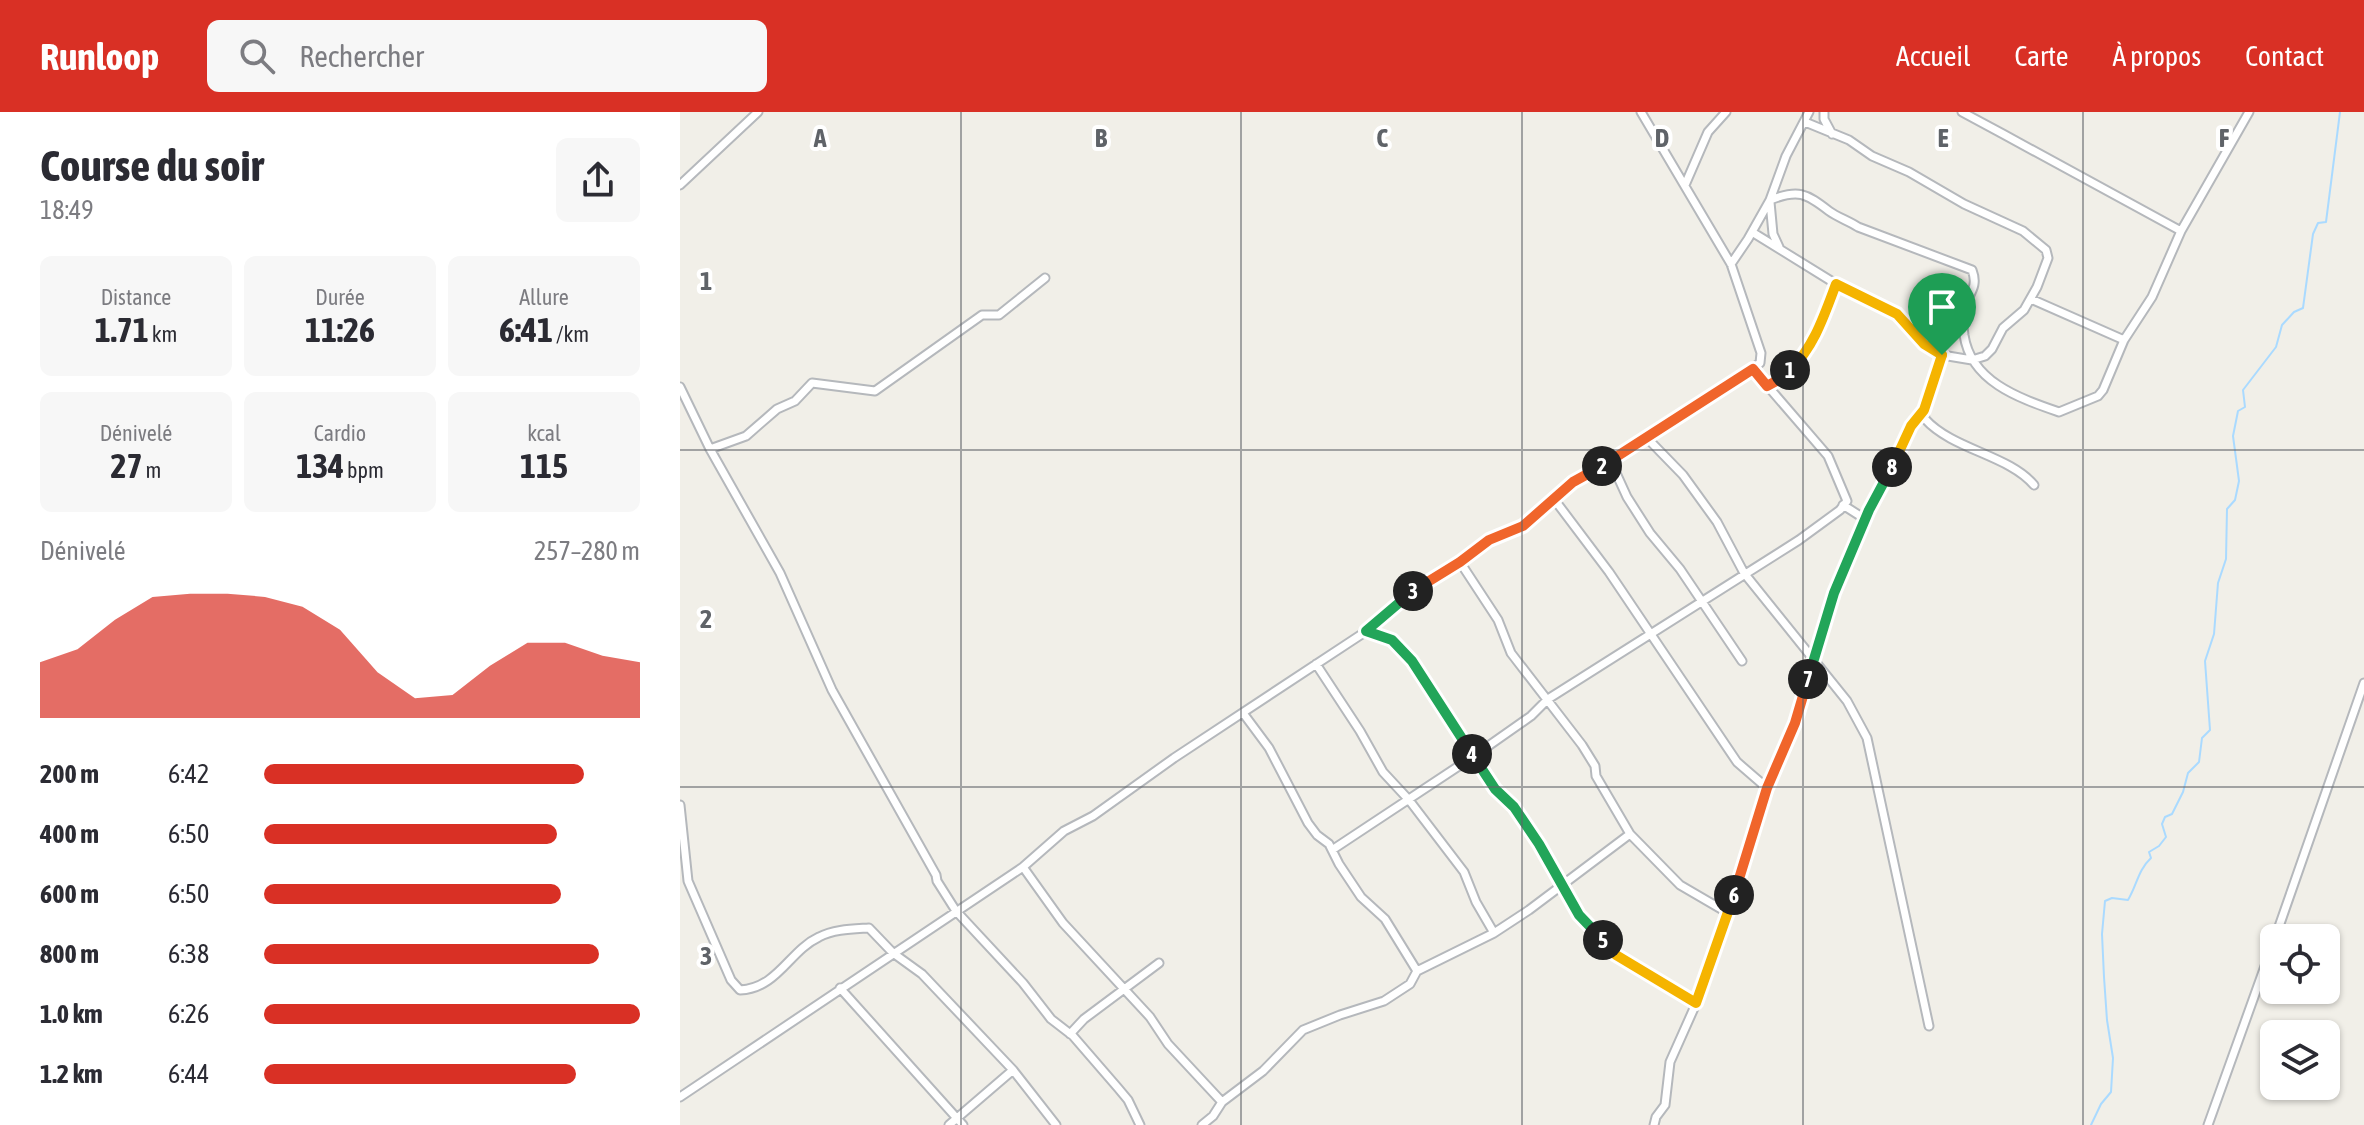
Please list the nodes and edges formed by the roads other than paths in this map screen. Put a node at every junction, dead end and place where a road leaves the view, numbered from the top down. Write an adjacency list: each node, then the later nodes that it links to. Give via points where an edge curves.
1 (758, 112): 10 (street)
2 (1641, 112): 11 (street)
3 (1726, 112): 11 (street, via 1708,132)
4 (1809, 112): 8 (street)
5 (1824, 112): 9 (street)
6 (1962, 112): 13 (street)
7 (2249, 112): 13 (street)
8 (1805, 122): 9 (street); 12 (street)
9 (1832, 134): 19 (street, via 2008,223 2043,247 2048,258)
10 (680, 185)
11 (1685, 185): 16 (street)
12 (1770, 200): 14 (street); 15 (street); 22 (street, via 1804,194 1858,227 1972,270 1974,290 1963,310)
13 (2181, 231): 20 (street, via 2152,297)
14 (1752, 232): 15 (street); 16 (street)
15 (1779, 247): 18 (street)
16 (1731, 264): 23 (street, via 1761,353)
17 (1045, 278): 28 (street, via 999,315 982,315 875,391 812,383 746,436)
18 (1836, 284): 21 (street, via 1897,314); 24 (street, via 1804,357)
19 (2031, 299): 20 (street); 22 (street, via 2003,328 1992,349)
20 (2124, 340): 22 (street, via 2098,396 2059,412 2002,390)
21 (1942, 355): 22 (street); 26 (street)
22 (1972, 360)
23 (1753, 369): 24 (street); 27 (street)
24 (1767, 386): 32 (street, via 1828,456 1847,501)
25 (680, 387): 28 (street)
26 (1924, 410): 30 (street, via 1930,424 2025,474); 33 (street)
27 (1648, 439): 29 (street); 35 (street, via 1717,522)
28 (710, 449): 53 (street, via 762,537 832,690)
29 (1611, 462): 31 (street); 36 (street, via 1627,497)
30 (2034, 485)
31 (1554, 499): 34 (street, via 1523,526 1489,540); 38 (street)
32 (1843, 505): 33 (street); 35 (street)
33 (1865, 519): 40 (street, via 1834,593)
34 (1460, 562): 37 (street, via 1411,592); 43 (street, via 1498,620 1511,653)
35 (1744, 573): 36 (street); 40 (street)
36 (1700, 602): 38 (street); 39 (street)
37 (1366, 631): 41 (street); 45 (street, via 1392,640 1412,661)
38 (1650, 634): 43 (street); 46 (street, via 1737,762)
39 (1742, 661)
40 (1814, 661): 46 (street); 64 (street, via 1847,701 1867,738)
41 (1316, 664): 44 (street); 47 (street, via 1383,772)
42 (2364, 683): 55 (street)
43 (1548, 699): 45 (street); 49 (street, via 1595,766)
44 (1243, 713): 50 (street, via 1269,748 1308,823); 51 (street, via 1064,831)
45 (1474, 756): 47 (street); 52 (street)
46 (1767, 788): 54 (street)
47 (1409, 800): 50 (street); 56 (street, via 1464,872)
48 (680, 805): 57 (street, via 688,881 740,990 758,989 817,937 847,929 869,928)
49 (1630, 834): 52 (street); 54 (street, via 1680,885)
50 (1332, 850): 59 (street)
51 (1023, 867): 53 (street); 62 (street, via 1063,923)
52 (1563, 884): 56 (street); 63 (street, via 1579,915 1616,955)
53 (956, 911): 57 (street); 65 (street)
54 (1728, 913): 63 (street)
55 (2279, 924)
56 (1494, 933): 59 (street)
57 (893, 953): 61 (street); 66 (street, via 922,974)
58 (1159, 963): 62 (street)
59 (1417, 971): 68 (street, via 1410,984 1384,1001 1303,1030 1263,1071)
60 (2260, 978): 75 (street)
61 (840, 988): 67 (street); 69 (street)
62 (1124, 988): 65 (street); 68 (street)
63 (1696, 1003): 74 (street, via 1670,1062 1665,1105)
64 (1929, 1026)
65 (1070, 1034): 72 (street, via 1128,1100)
66 (1013, 1070): 69 (street); 71 (street)
67 (680, 1097)
68 (1222, 1102): 73 (street)
69 (960, 1122): 70 (street)
70 (949, 1125)
71 (1056, 1125)
72 (1140, 1125)
73 (1202, 1125)
74 (1654, 1125)
75 (2208, 1125)

